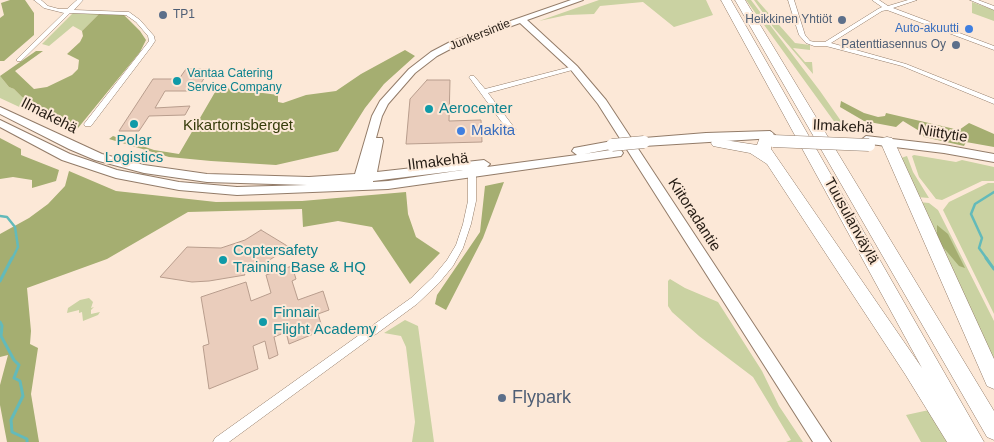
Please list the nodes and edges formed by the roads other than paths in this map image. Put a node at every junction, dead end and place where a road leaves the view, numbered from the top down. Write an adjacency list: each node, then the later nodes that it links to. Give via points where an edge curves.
1 (37, 0): 12 (street, via 46,7)
2 (80, 0): 12 (street)
3 (579, 0): 13 (main road, Junkersintie)
4 (726, 0): 39 (highway, Tuusulanväylä)
5 (740, 0): 35 (highway, Tuusulanväylä)
6 (791, 0): 14 (street, via 802,35 808,42)
7 (875, 0): 10 (street)
8 (914, 0): 10 (street)
9 (972, 0): 11 (street)
10 (888, 8): 14 (street); 15 (street)
11 (994, 8)
12 (68, 11): 16 (street); 23 (street, via 130,14 152,41)
13 (521, 19): 17 (main road, Kiitoradantie); 33 (main road, Junkersintie, via 434,54 412,71 394,93)
14 (826, 44): 20 (street, via 904,65)
15 (994, 48)
16 (19, 60)
17 (574, 68): 19 (street); 37 (main road, Kiitoradantie, via 615,121)
18 (472, 77): 19 (street)
19 (483, 92): 24 (street)
20 (994, 102)
21 (0, 110): 33 (main road, Ilmakehä, via 99,157 167,173 274,181)
22 (0, 122): 33 (main road, Ilmakehä, via 66,157 145,181 237,191 296,190)
23 (88, 124)
24 (512, 130)
25 (768, 138): 26 (main road, Ilmakehä); 27 (main road, Ilmakehä, bridge); 28 (main road, Ilmakehä, via 706,137); 30 (highway, via 764,149)
26 (718, 143): 28 (main road, Ilmakehä); 30 (highway, via 754,149)
27 (889, 144): 29 (main road, Niittytie); 31 (main road, Niittytie); 34 (highway)
28 (646, 146): 32 (main road, Ilmakehä)
29 (994, 158)
30 (772, 161): 38 (highway)
31 (994, 163)
32 (472, 170): 33 (main road, Ilmakehä); 36 (street, via 472,201 460,245 450,263 424,293)
33 (364, 180)
34 (994, 380)
35 (994, 430)
36 (219, 442)
37 (823, 442)
38 (959, 442)
39 (974, 442)

